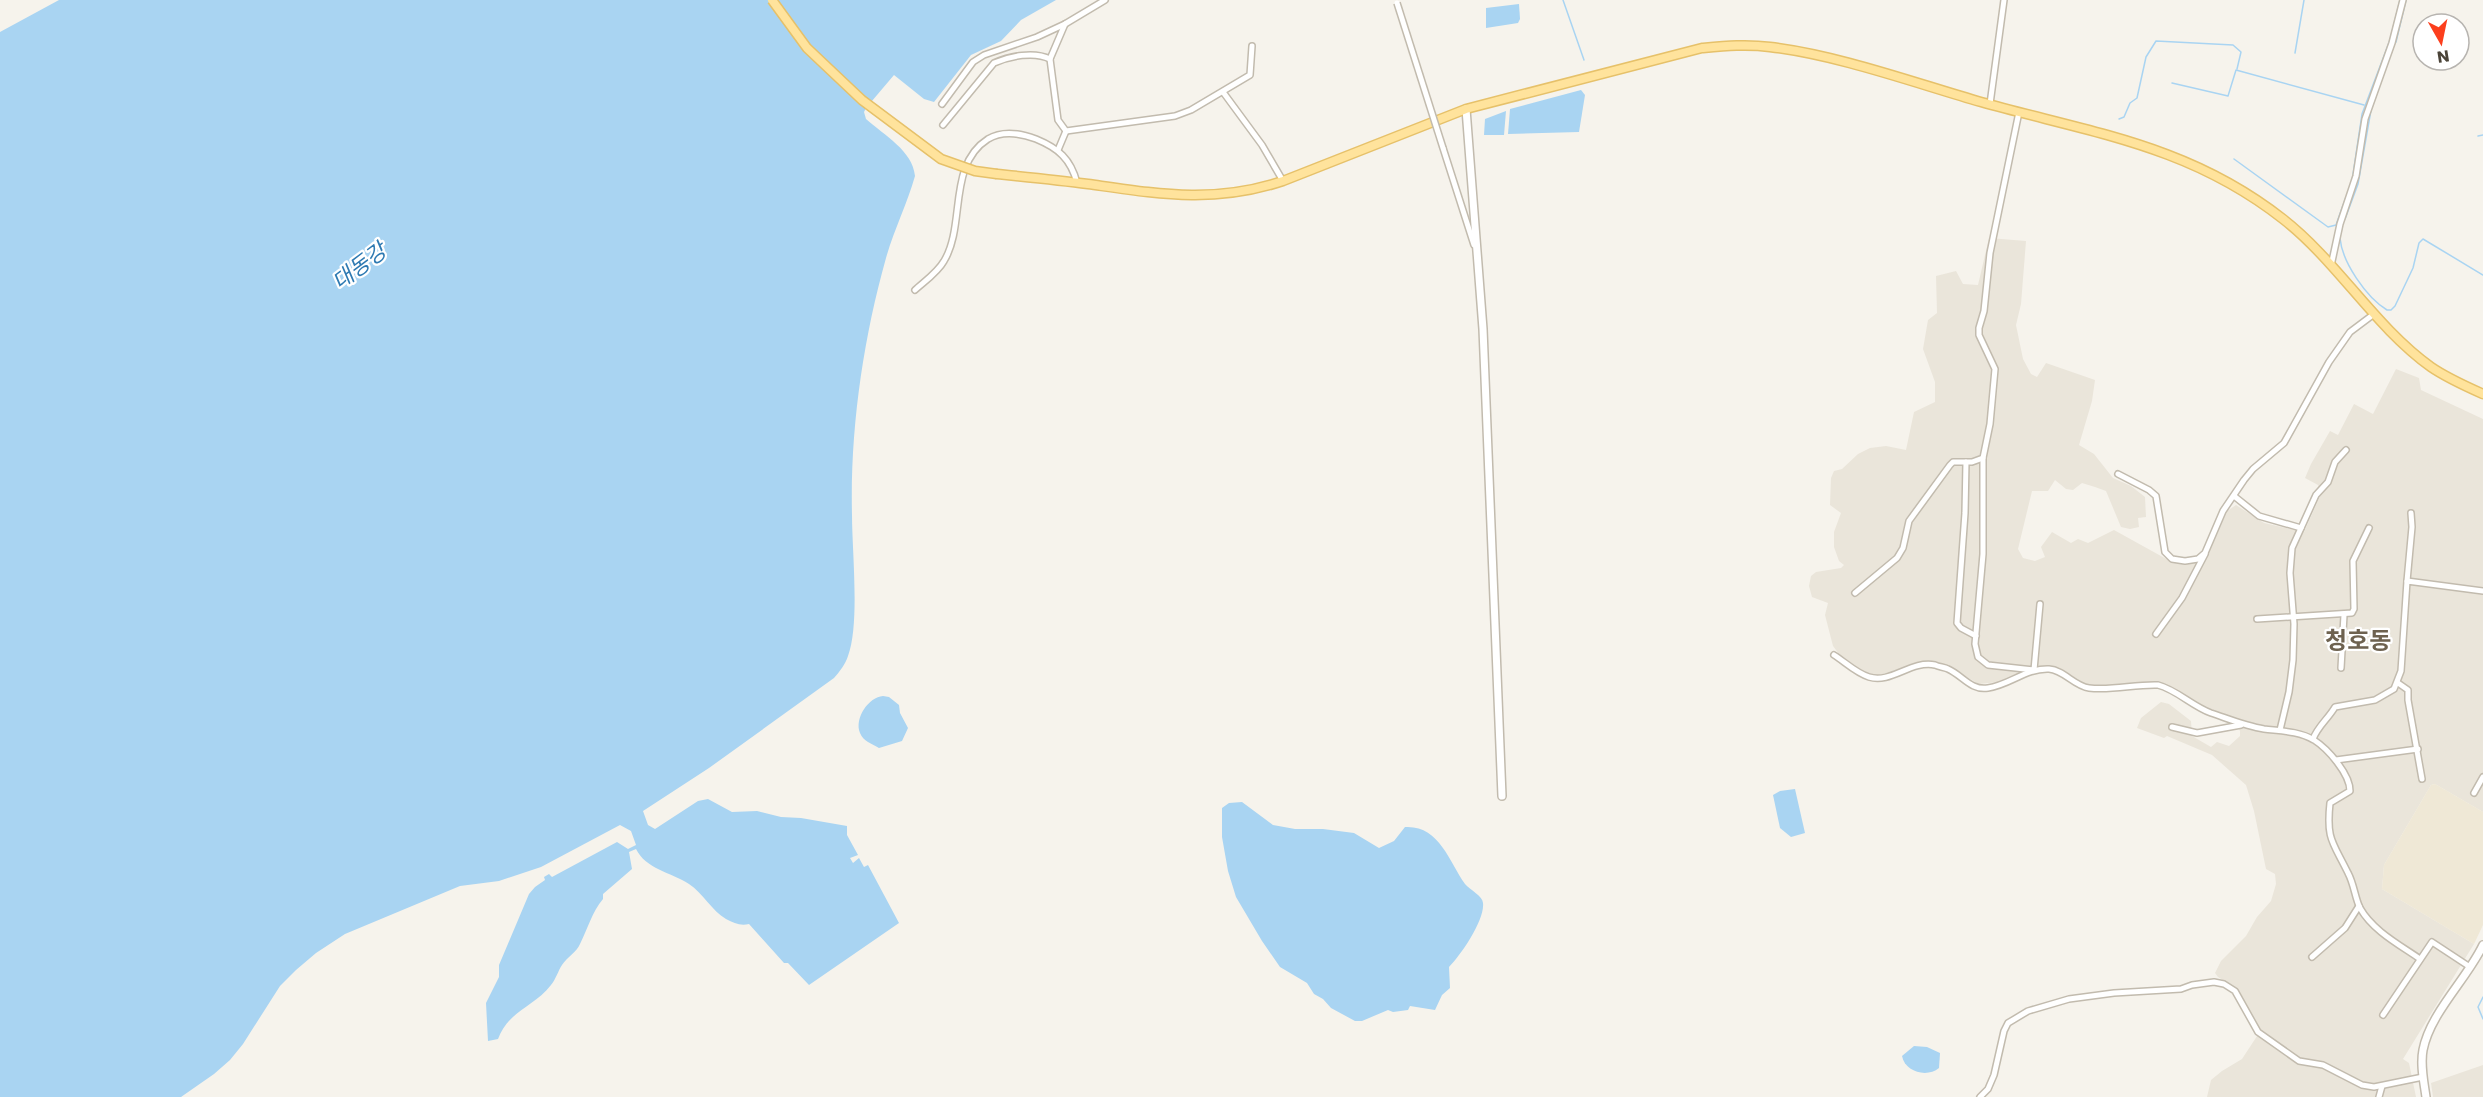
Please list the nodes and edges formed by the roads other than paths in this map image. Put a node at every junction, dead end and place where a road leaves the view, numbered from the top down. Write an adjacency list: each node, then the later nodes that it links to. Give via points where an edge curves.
1 (772, 0): 18 (main road, bridge, via 807,48 862,100 941,159 975,171)
2 (1105, 0): 6 (street)
3 (2004, 0): 11 (street)
4 (2403, 0): 20 (street, via 2365,119 2356,176)
5 (1396, 1): 19 (street, bridge)
6 (1065, 24): 8 (street); 10 (street, via 973,62)
7 (1252, 46): 9 (street, via 1250,75)
8 (1050, 59): 14 (street, via 1026,56 994,63); 15 (street, via 1058,120)
9 (1223, 92): 15 (street, via 1175,116); 17 (street)
10 (942, 104)
11 (1990, 104): 12 (main road, via 1816,55 1736,45 1667,56); 13 (main road)
12 (1466, 109): 17 (main road); 19 (street)
13 (2019, 111): 20 (main road, via 2156,148 2196,165 2251,195 2313,245); 25 (street, via 1979,328 1995,369)
14 (944, 124)
15 (1066, 131): 16 (street)
16 (1058, 150): 18 (street, via 1074,169); 21 (street, via 1011,133 997,134 982,143 968,160 963,174 945,260)
17 (1283, 181): 18 (main road, via 1258,189 1207,196 1171,196)
18 (1077, 183)
19 (1476, 249): 55 (street, via 1490,461)
20 (2331, 266): 22 (main road)
21 (915, 290)
22 (2374, 314): 23 (main road, via 2432,368); 28 (street, via 2350,332 2284,443 2253,469)
23 (2483, 394)
24 (2346, 450): 30 (street, via 2335,462)
25 (1983, 458): 26 (street); 41 (street, via 1983,554)
26 (1966, 462): 35 (street, via 1950,465 1909,521 1897,558); 41 (street, via 1957,623)
27 (2118, 474): 32 (street, via 2156,496 2165,552 2185,561)
28 (2235, 496): 30 (street, via 2259,516); 32 (street, via 2217,521)
29 (2411, 513): 33 (street)
30 (2301, 528): 38 (street, via 2290,561)
31 (2369, 528): 37 (street, via 2353,561 2354,609)
32 (2205, 553): 40 (street, via 2182,598)
33 (2407, 581): 34 (street); 45 (street)
34 (2483, 591)
35 (1855, 593)
36 (2040, 604): 44 (street)
37 (2344, 615): 38 (street); 43 (street)
38 (2293, 616): 39 (street); 48 (street, via 2293,660)
39 (2257, 619)
40 (2156, 634)
41 (1976, 636): 44 (street, via 1975,652 1988,665)
42 (1834, 655): 44 (street, via 1869,677 1883,678 1909,667 1931,664 1980,688 2002,684)
43 (2341, 668)
44 (2034, 670): 46 (street, via 2053,670 2074,684 2089,688 2168,688 2194,706)
45 (2398, 683): 49 (street, via 2375,700 2335,707 2318,726); 50 (street, via 2408,690)
46 (2243, 724): 47 (street, via 2197,733); 48 (street)
47 (2172, 727)
48 (2280, 730): 49 (street)
49 (2313, 739): 51 (street)
50 (2418, 749): 51 (street); 53 (street)
51 (2336, 760): 56 (street, via 2350,791 2330,803 2327,827)
52 (2483, 777): 54 (street)
53 (2422, 779)
54 (2474, 793)
55 (1502, 796)
56 (2359, 906): 58 (street, via 2345,928); 59 (street, via 2382,933)
57 (2483, 945): 60 (street)
58 (2312, 957)
59 (2421, 959): 60 (street, via 2432,942); 61 (street)
60 (2470, 967): 62 (street, via 2425,1041)
61 (2383, 1015)
62 (2423, 1077): 63 (street); 66 (street)
63 (2382, 1086): 64 (street, via 2362,1085 2323,1065 2299,1061 2258,1032 2235,991 2214,982 2181,989 2069,999 2028,1011 2008,1023 2004,1030 1994,1075); 65 (street)
64 (1980, 1097)
65 (2379, 1097)
66 (2426, 1097)

